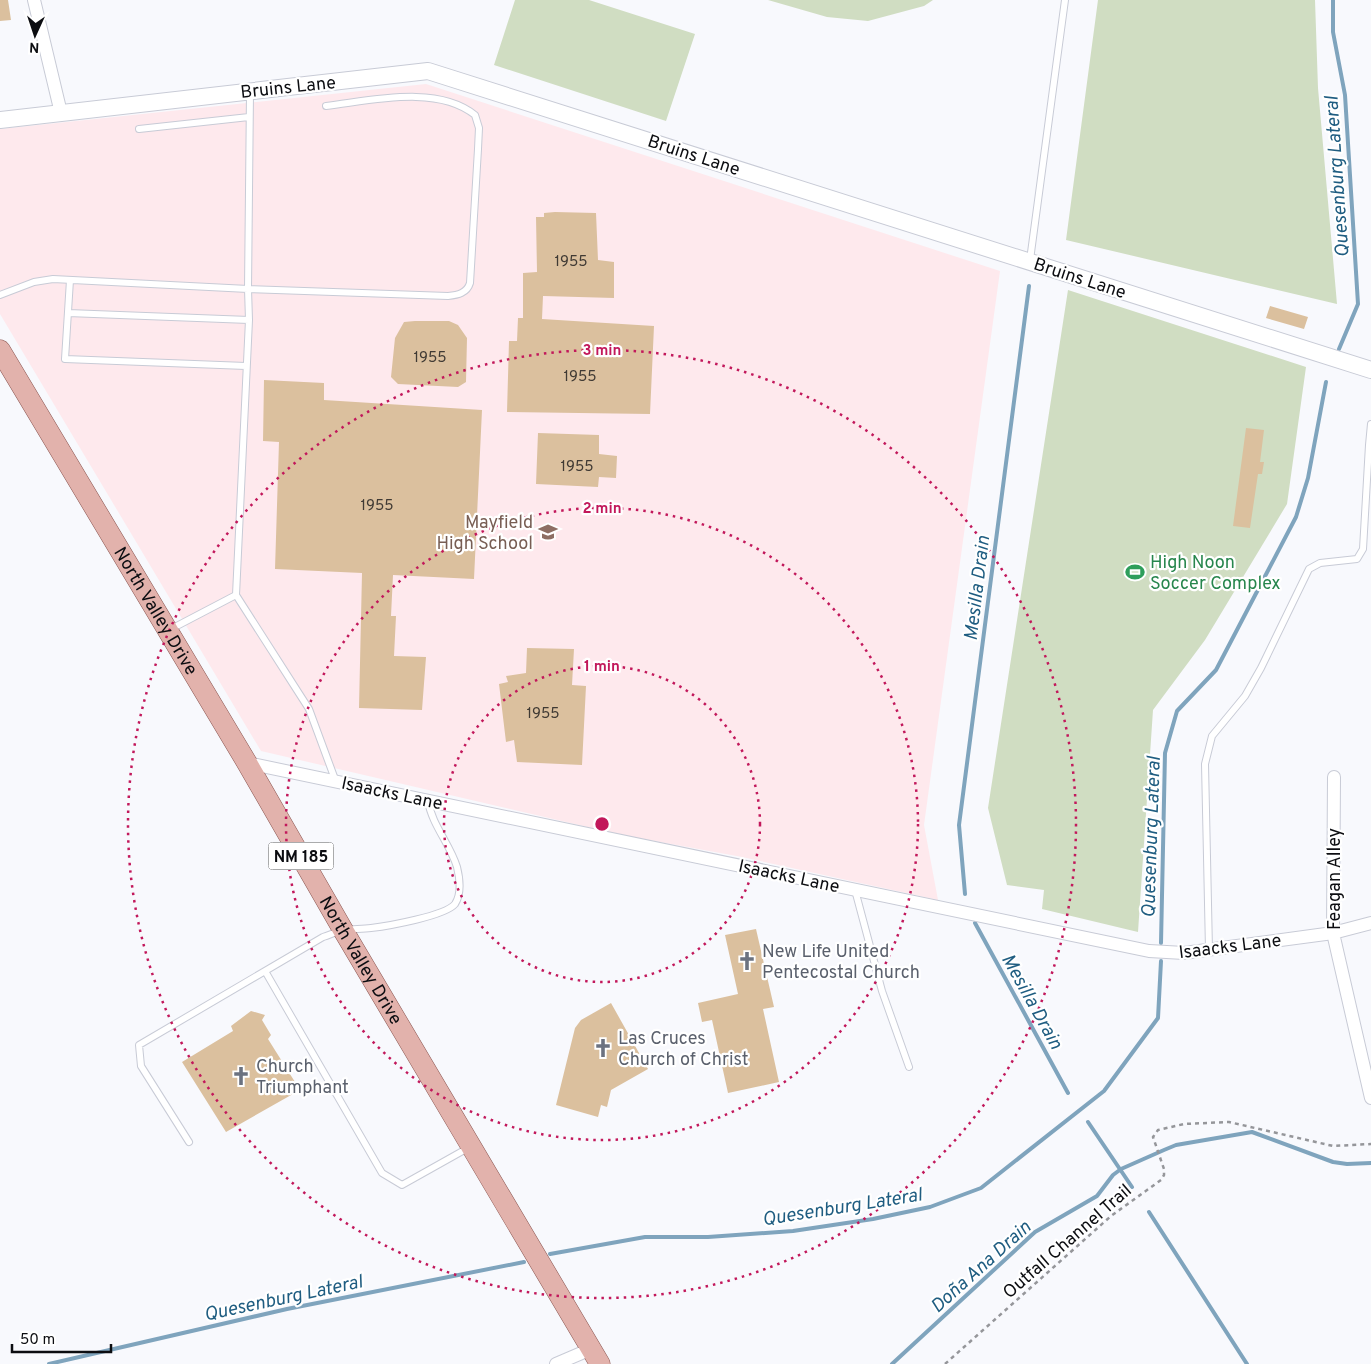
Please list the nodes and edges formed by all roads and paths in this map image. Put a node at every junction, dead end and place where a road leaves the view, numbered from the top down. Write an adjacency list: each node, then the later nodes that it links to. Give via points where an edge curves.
1 (34, 0): 5 (street)
2 (1065, 0): 9 (lane)
3 (250, 92): 5 (street, Bruins Lane); 6 (lane); 9 (street, Bruins Lane, via 428,71)
4 (326, 106): 11 (lane, via 426,97 456,104 475,115 479,128 468,288 448,296)
5 (61, 113): 7 (street, Bruins Lane)
6 (249, 117): 8 (lane); 11 (lane)
7 (0, 120)
8 (139, 129)
9 (1030, 261): 17 (street, Bruins Lane)
10 (70, 280): 11 (lane); 12 (lane, via 34,282); 13 (lane)
11 (248, 289): 14 (lane)
12 (0, 295)
13 (68, 313): 14 (lane); 16 (lane, via 65,359)
14 (249, 320): 16 (lane)
15 (0, 350): 21 (main road, North Valley Drive / NM 185)
16 (246, 366): 20 (lane)
17 (1371, 370)
18 (1371, 424): 19 (lane)
19 (1370, 445): 30 (lane, via 1363,549 1357,559 1320,564 1309,570 1245,696 1212,736 1205,764)
20 (236, 595): 21 (lane); 24 (lane, via 309,710)
21 (168, 631): 22 (main road, North Valley Drive / NM 185)
22 (247, 763): 24 (street, Isaacks Lane); 28 (main road, North Valley Drive / NM 185)
23 (1334, 777): 29 (street, Feagan Alley)
24 (336, 782): 25 (street, Isaacks Lane)
25 (428, 801): 26 (street, Isaacks Lane); 28 (lane, via 430,813 449,848 460,882 460,892 454,905 411,921)
26 (855, 890): 30 (street, Isaacks Lane, via 1137,949 1184,953); 32 (lane, via 882,991)
27 (1371, 923): 29 (street, Isaacks Lane)
28 (343, 930): 31 (lane, via 323,937); 36 (main road, North Valley Drive / NM 185)
29 (1333, 933): 30 (street, Isaacks Lane); 33 (street, Feagan Alley)
30 (1209, 950)
31 (265, 972): 34 (lane, via 139,1045 141,1066); 36 (lane, via 382,1173 402,1185)
32 (909, 1068)
33 (1371, 1098)
34 (189, 1142)
35 (1371, 1144): 39 (path, Outfall Channel Trail, via 1333,1146 1229,1122 1184,1124 1155,1131 1152,1137 1164,1169 1161,1180 1111,1216)
36 (472, 1146): 37 (main road, North Valley Drive / NM 185)
37 (595, 1357): 38 (street)
38 (556, 1364)
39 (945, 1364)

